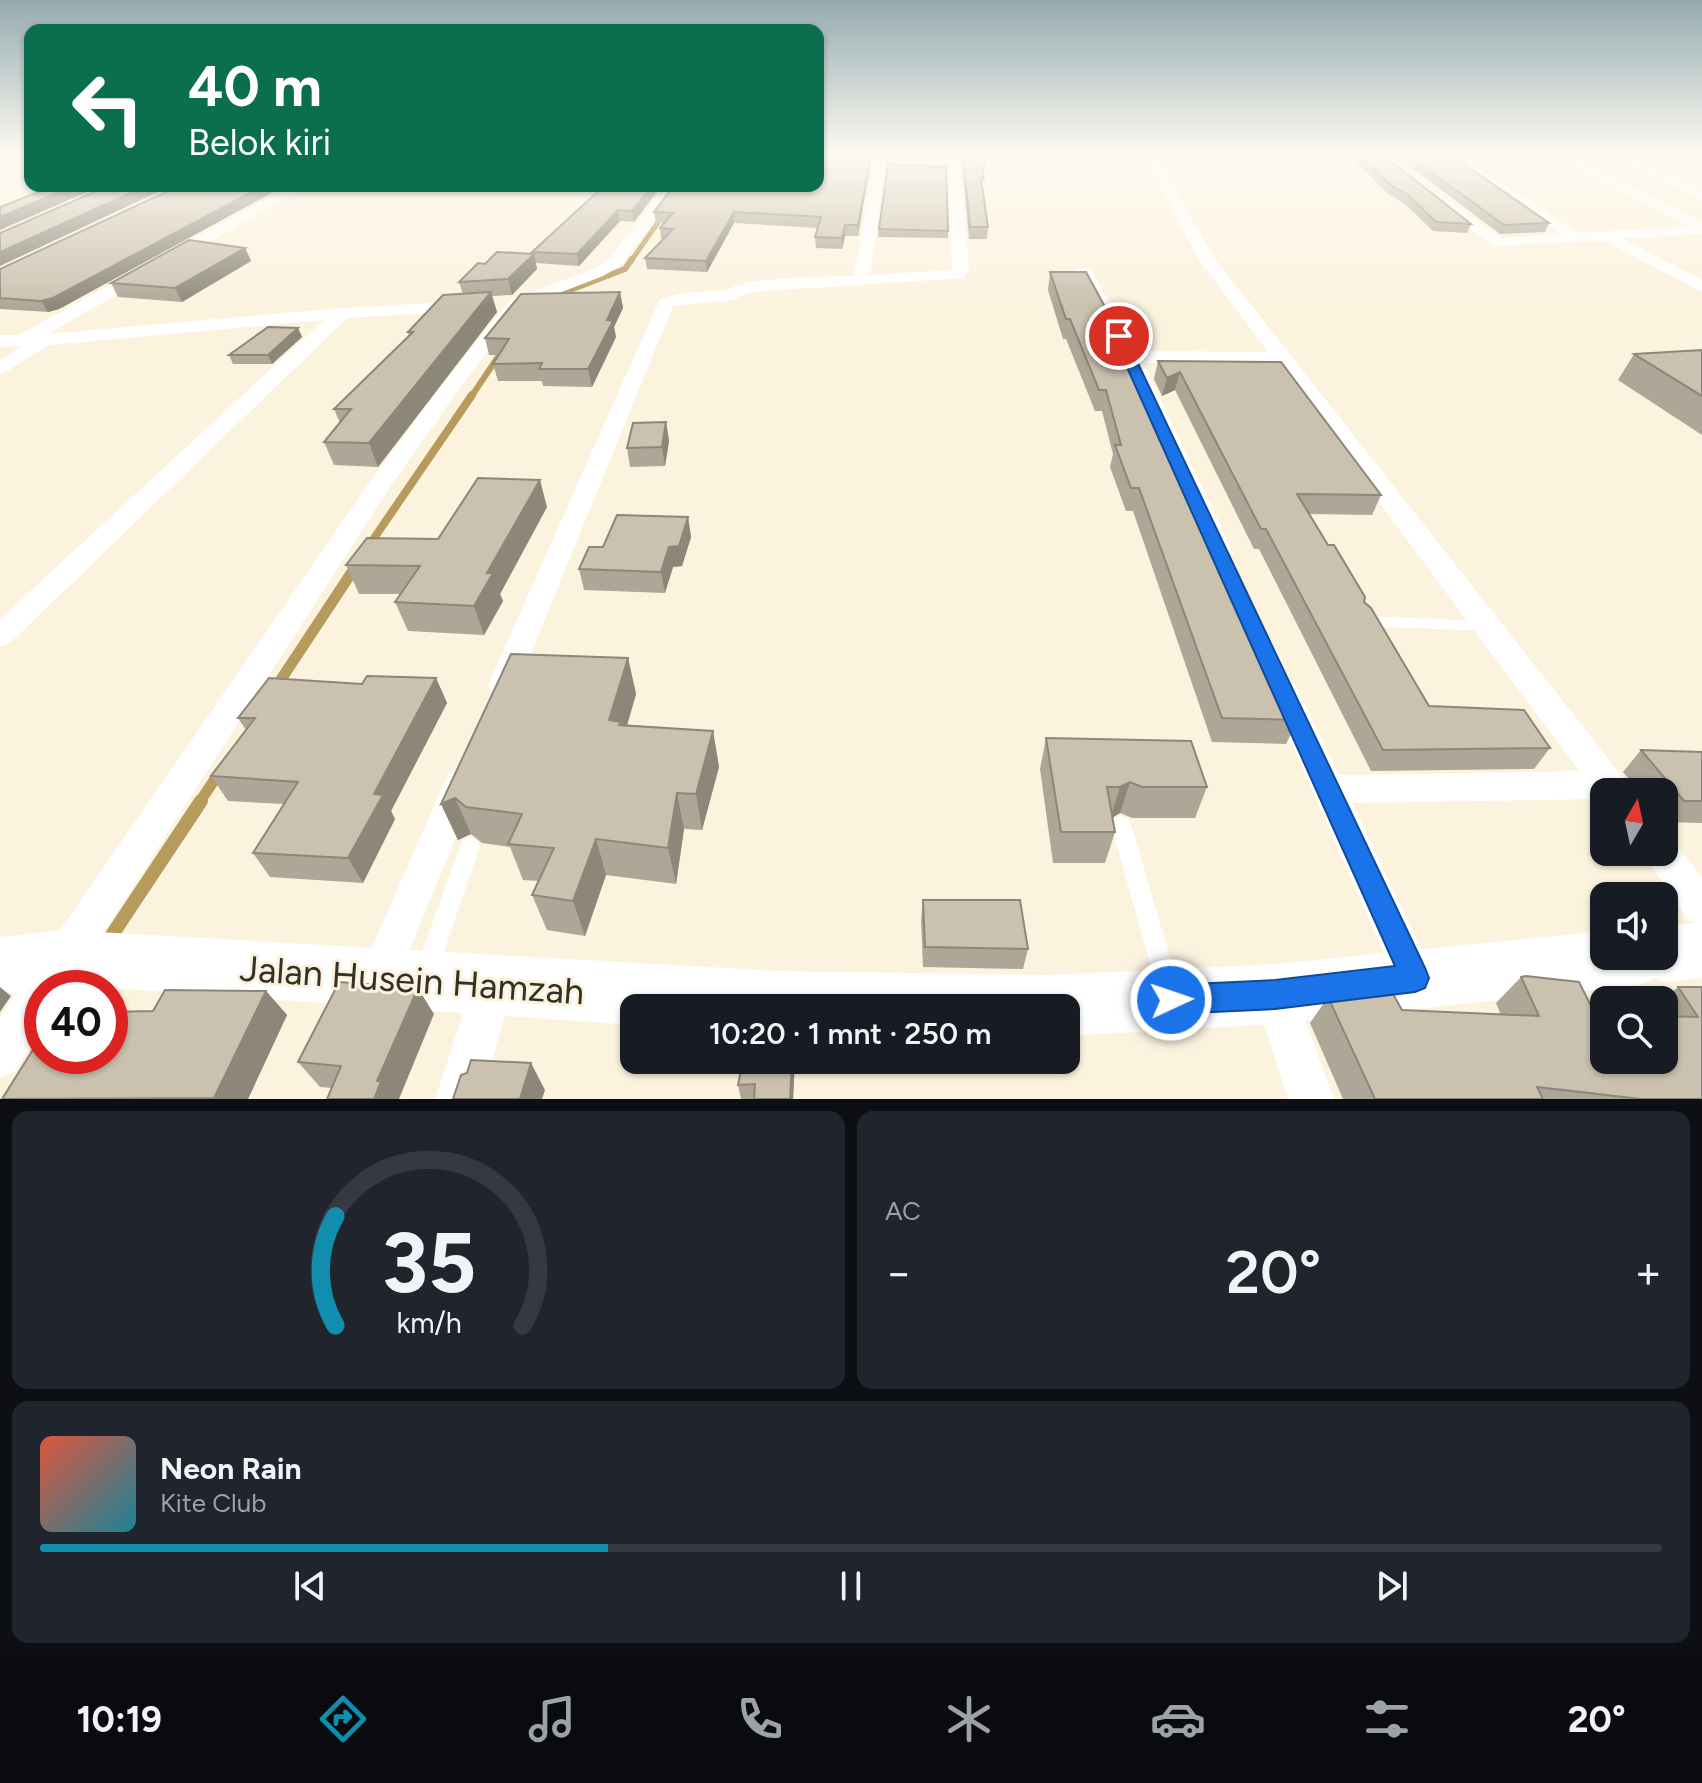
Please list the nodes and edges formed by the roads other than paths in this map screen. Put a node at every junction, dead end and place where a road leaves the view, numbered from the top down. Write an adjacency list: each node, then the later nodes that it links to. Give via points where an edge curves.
1 (265, 206): 17 (street)
2 (656, 206): 15 (street, via 607,269)
3 (873, 206): 13 (street)
4 (956, 206): 13 (street, via 958,275)
5 (1178, 206): 20 (street, via 1208,261)
6 (1448, 206): 11 (street, via 1498,243)
7 (1528, 206): 11 (street)
8 (1659, 206): 9 (street)
9 (1702, 228): 10 (street)
10 (1609, 238): 11 (street); 14 (street)
11 (1577, 239)
12 (1084, 271): 19 (street)
13 (861, 281): 27 (street, via 750,287 733,295 666,303)
14 (1702, 287)
15 (517, 303): 16 (street); 41 (street, via 377,488)
16 (342, 313): 17 (street); 25 (street)
17 (34, 340): 18 (street); 21 (street)
18 (0, 341)
19 (1131, 357): 20 (street); 22 (street)
20 (1280, 358): 24 (street)
21 (0, 369)
22 (1229, 573)
23 (1365, 621): 24 (lane)
24 (1487, 626): 29 (street)
25 (0, 636)
26 (1269, 659): 30 (street)
27 (495, 703)
28 (471, 761): 44 (street)
29 (1604, 778)
30 (1328, 789): 31 (street); 43 (street)
31 (1590, 789)
32 (1121, 824): 47 (lane)
33 (470, 846): 44 (lane)
34 (1671, 866): 35 (street)
35 (1702, 907)
36 (1702, 950): 37 (street)
37 (1678, 953)
38 (1590, 961): 43 (street, Jalan Husein Hamzah)
39 (0, 966): 40 (street, Jalan Husein Hamzah)
40 (54, 970)
41 (69, 970)
42 (128, 973): 44 (street, Jalan Husein Hamzah)
43 (1415, 978): 46 (street, Jalan Husein Hamzah)
44 (401, 980): 45 (street, Jalan Husein Hamzah)
45 (492, 987): 47 (street, Jalan Husein Hamzah, via 776,1002 1048,1006); 50 (street)
46 (1275, 994): 47 (street, Jalan Husein Hamzah); 51 (street)
47 (1171, 1000)
48 (24, 1026): 49 (street)
49 (0, 1056)
50 (458, 1099)
51 (1311, 1099)

